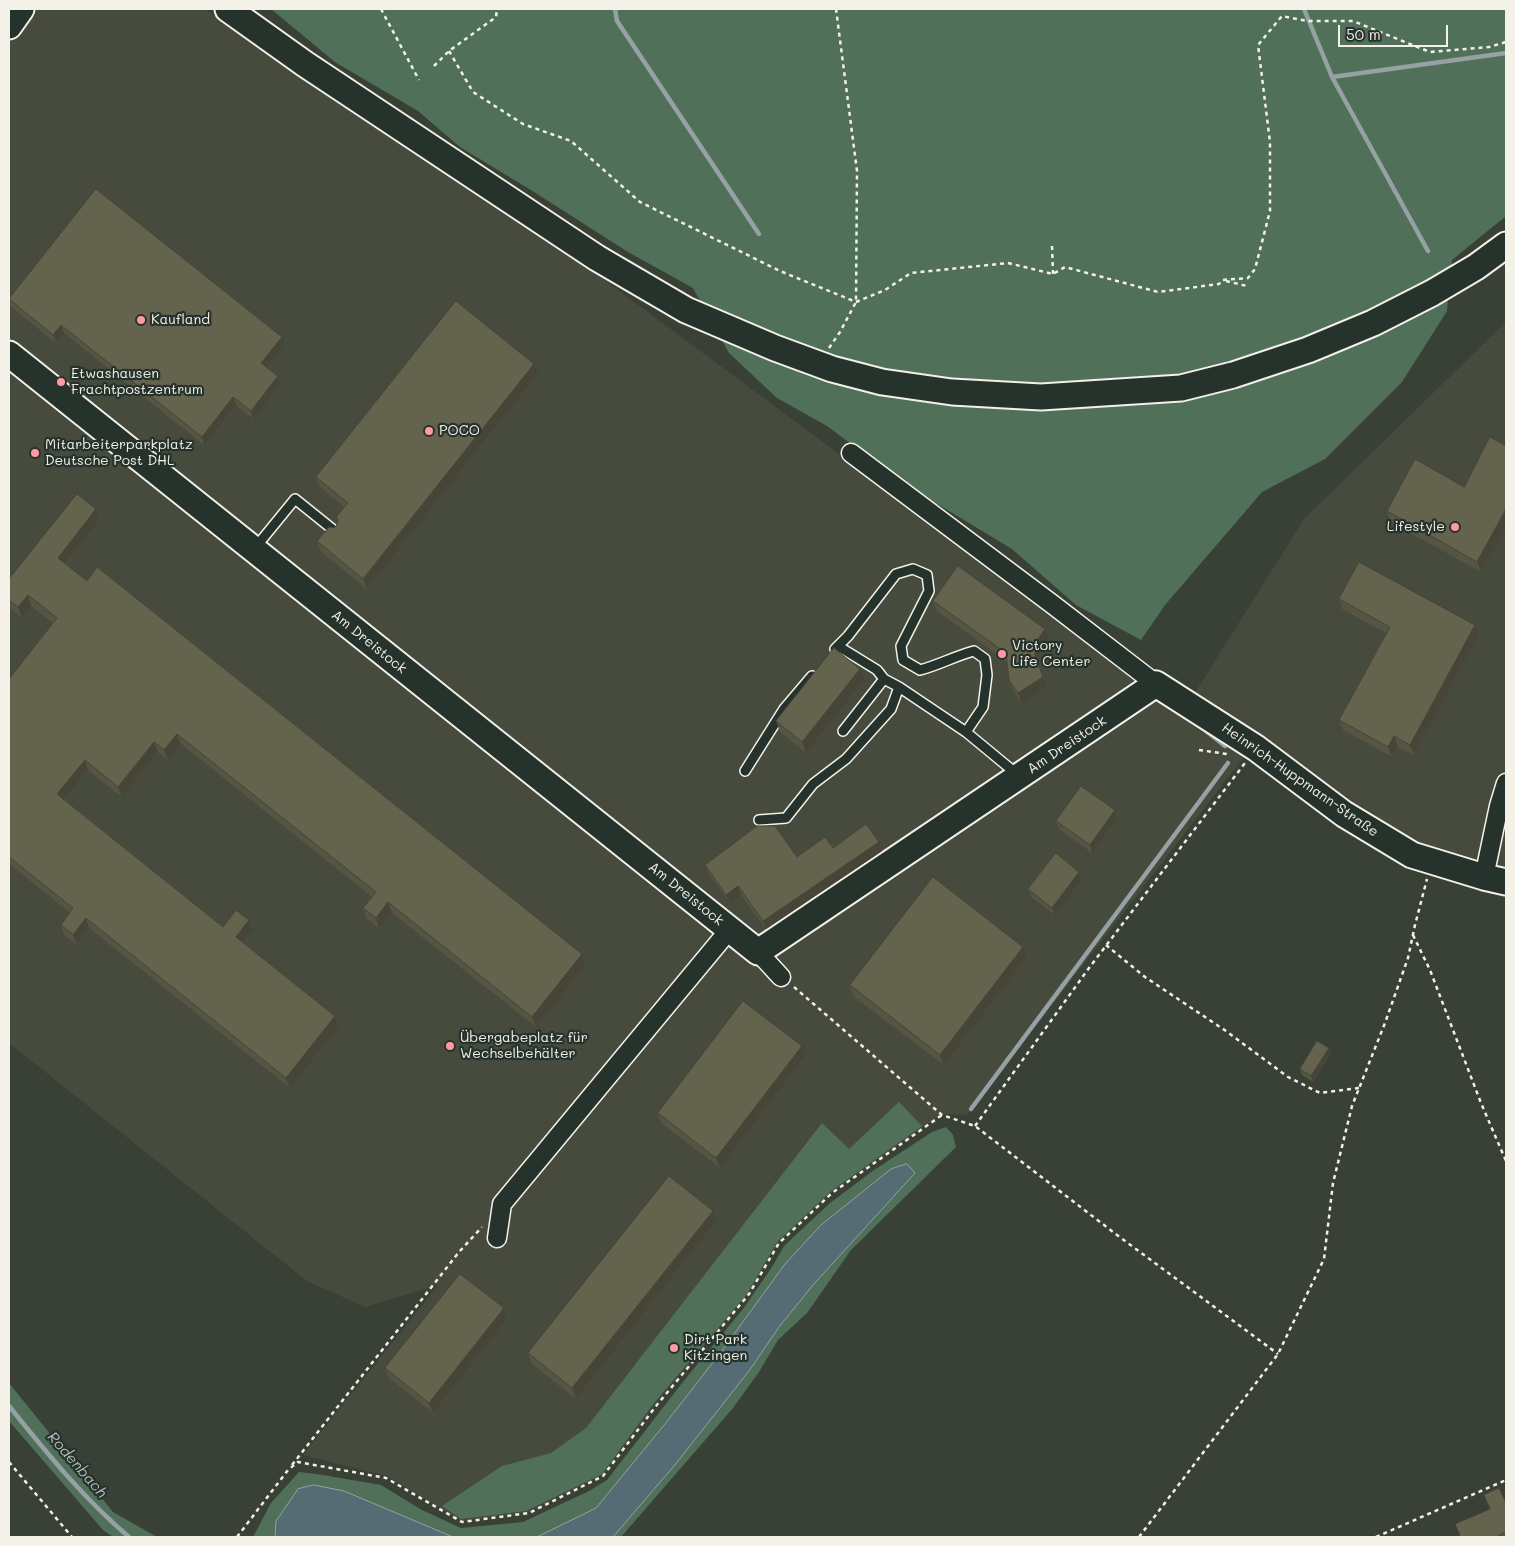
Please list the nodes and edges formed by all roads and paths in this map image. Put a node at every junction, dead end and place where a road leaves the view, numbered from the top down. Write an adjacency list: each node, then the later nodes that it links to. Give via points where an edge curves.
1 (21, 9): 6 (street)
2 (228, 9): 18 (street, via 305,64 597,258 686,310)
3 (381, 9): 10 (path)
4 (497, 9): 8 (path, via 496,18)
5 (836, 9): 16 (path, via 857,171)
6 (9, 26)
7 (1506, 42): 14 (path, via 1488,47 1430,52 1353,21 1307,21 1282,16 1258,45 1270,142 1270,211 1255,269 1248,278)
8 (449, 51): 9 (path); 16 (path, via 474,92 523,124 571,141 640,202 780,271)
9 (434, 66)
10 (420, 80)
11 (1506, 245): 18 (street, via 1432,293 1373,323 1308,350 1181,388 1041,397 952,392 882,382)
12 (1052, 246): 13 (path)
13 (1053, 274): 14 (path, via 1065,267 1158,292 1219,284); 16 (path, via 1008,263 911,273 885,290)
14 (1222, 280): 15 (path)
15 (1247, 286)
16 (856, 302): 18 (path)
17 (9, 354): 21 (street, Am Dreistock)
18 (818, 364)
19 (850, 453): 24 (street)
20 (336, 532): 21 (lane, via 294,499)
21 (254, 550): 36 (street, Am Dreistock)
22 (838, 646): 23 (lane, via 877,670); 27 (lane, via 896,574 914,569 927,576 929,591 900,646 904,660 920,670 939,666 974,651 985,659 987,675 983,707); 30 (lane, via 784,709)
23 (884, 679): 25 (lane); 26 (lane)
24 (1156, 684): 29 (street, Heinrich-Huppmann-Straße); 31 (street, Am Dreistock)
25 (900, 687): 27 (lane); 33 (lane, via 891,709 846,759 813,784 786,818)
26 (843, 730)
27 (966, 732): 31 (lane)
28 (1199, 750): 29 (path)
29 (1253, 753): 34 (street, Heinrich-Huppmann-Straße, via 1344,814 1412,855); 38 (path)
30 (745, 771)
31 (1020, 777): 39 (street, Am Dreistock)
32 (1506, 783): 35 (street, via 1499,806)
33 (759, 820)
34 (1432, 862): 35 (street, Heinrich-Huppmann-Straße); 37 (path)
35 (1495, 880)
36 (730, 929): 39 (street, Am Dreistock); 45 (street, Am Dreistock)
37 (1413, 935): 41 (path, via 1408,958); 44 (path)
38 (1106, 945): 41 (path, via 1145,977 1288,1077 1320,1093); 43 (path)
39 (758, 952): 40 (street)
40 (781, 977): 42 (path)
41 (1359, 1088): 47 (path, via 1333,1183 1324,1259)
42 (942, 1115): 43 (path); 49 (path, via 832,1193 778,1243 749,1294 603,1476 528,1514 462,1522 386,1478 298,1462)
43 (975, 1126): 47 (path)
44 (1506, 1161)
45 (502, 1204): 46 (street); 49 (path, via 460,1252)
46 (497, 1238)
47 (1278, 1354): 53 (path)
48 (9, 1462): 51 (path)
49 (288, 1470): 52 (path)
50 (1506, 1480): 54 (path)
51 (72, 1537)
52 (237, 1537)
53 (1139, 1537)
54 (1376, 1537)

